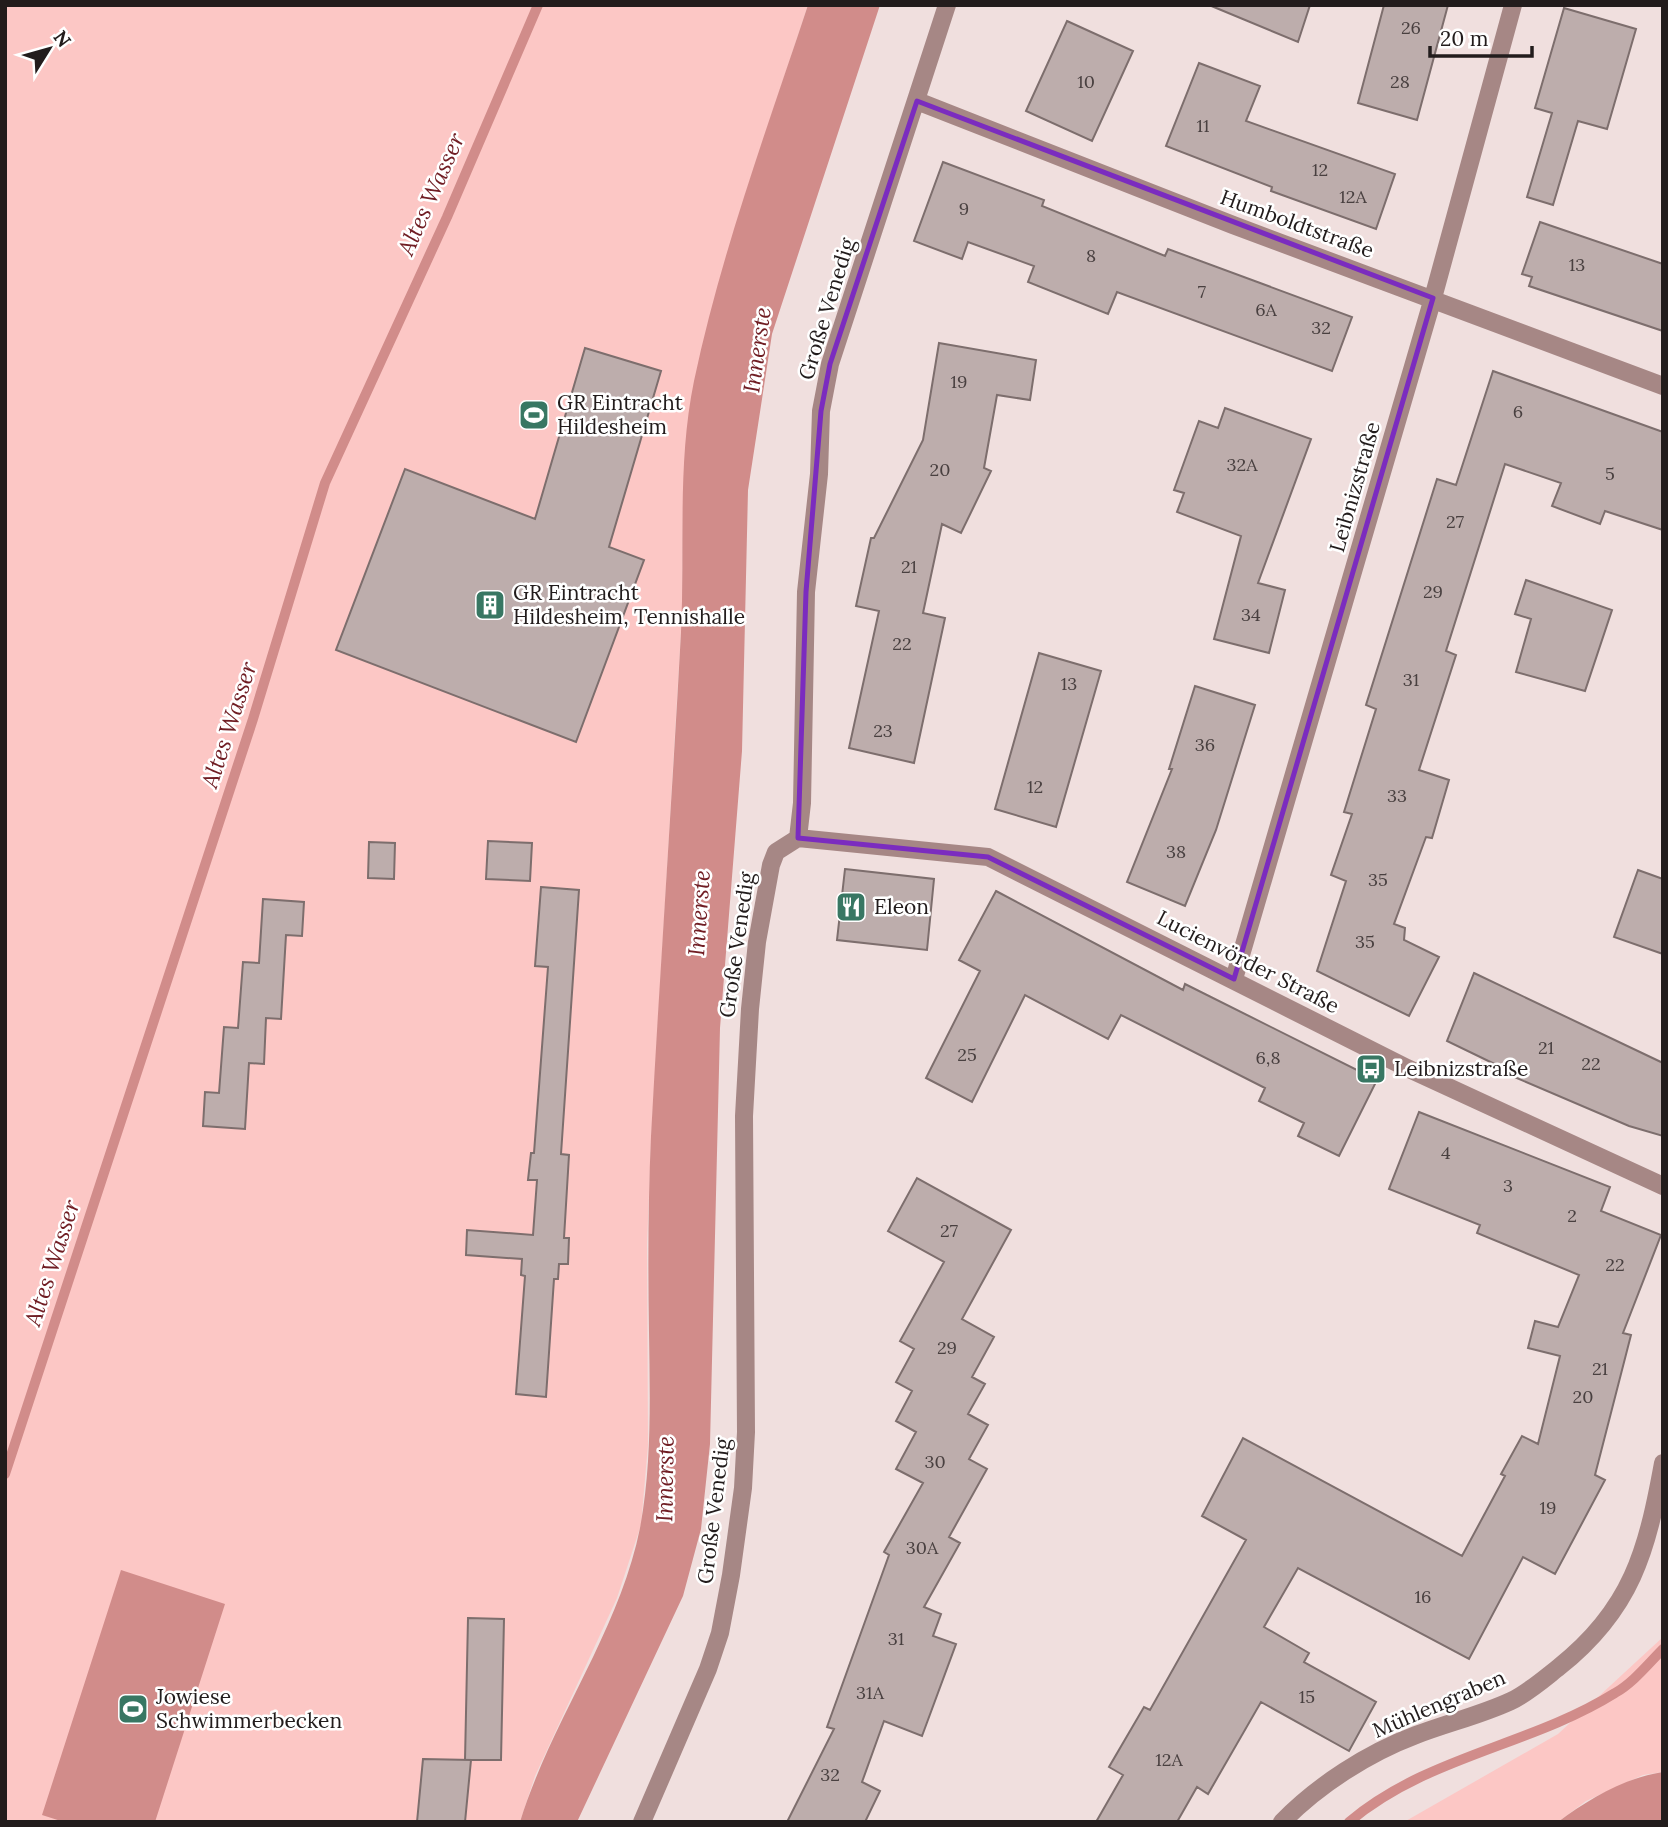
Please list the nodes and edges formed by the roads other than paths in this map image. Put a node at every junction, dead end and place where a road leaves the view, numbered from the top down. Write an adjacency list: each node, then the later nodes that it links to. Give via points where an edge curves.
1 (947, 5): 3 (street, Große Venedig)
2 (1513, 5): 4 (street, Leibnizstraße)
3 (917, 101): 4 (street, Humboldtstraße); 6 (street, Große Venedig, via 830,364 821,411 806,592 802,803)
4 (1433, 298): 5 (street, Humboldtstraße); 7 (street, Leibnizstraße)
5 (1663, 386)
6 (797, 838): 7 (street, Lucienvörder Straße, via 988,857); 10 (street, Große Venedig, via 776,852 771,865 750,1009 744,1116 746,1432 731,1575 708,1669)
7 (1234, 979): 8 (street, Lucienvörder Straße, via 1398,1064)
8 (1663, 1186)
9 (1663, 1464): 11 (street, Mühlengraben, via 1642,1559 1625,1594 1577,1652 1514,1700 1415,1735 1366,1759)
10 (642, 1822)
11 (1282, 1822)

